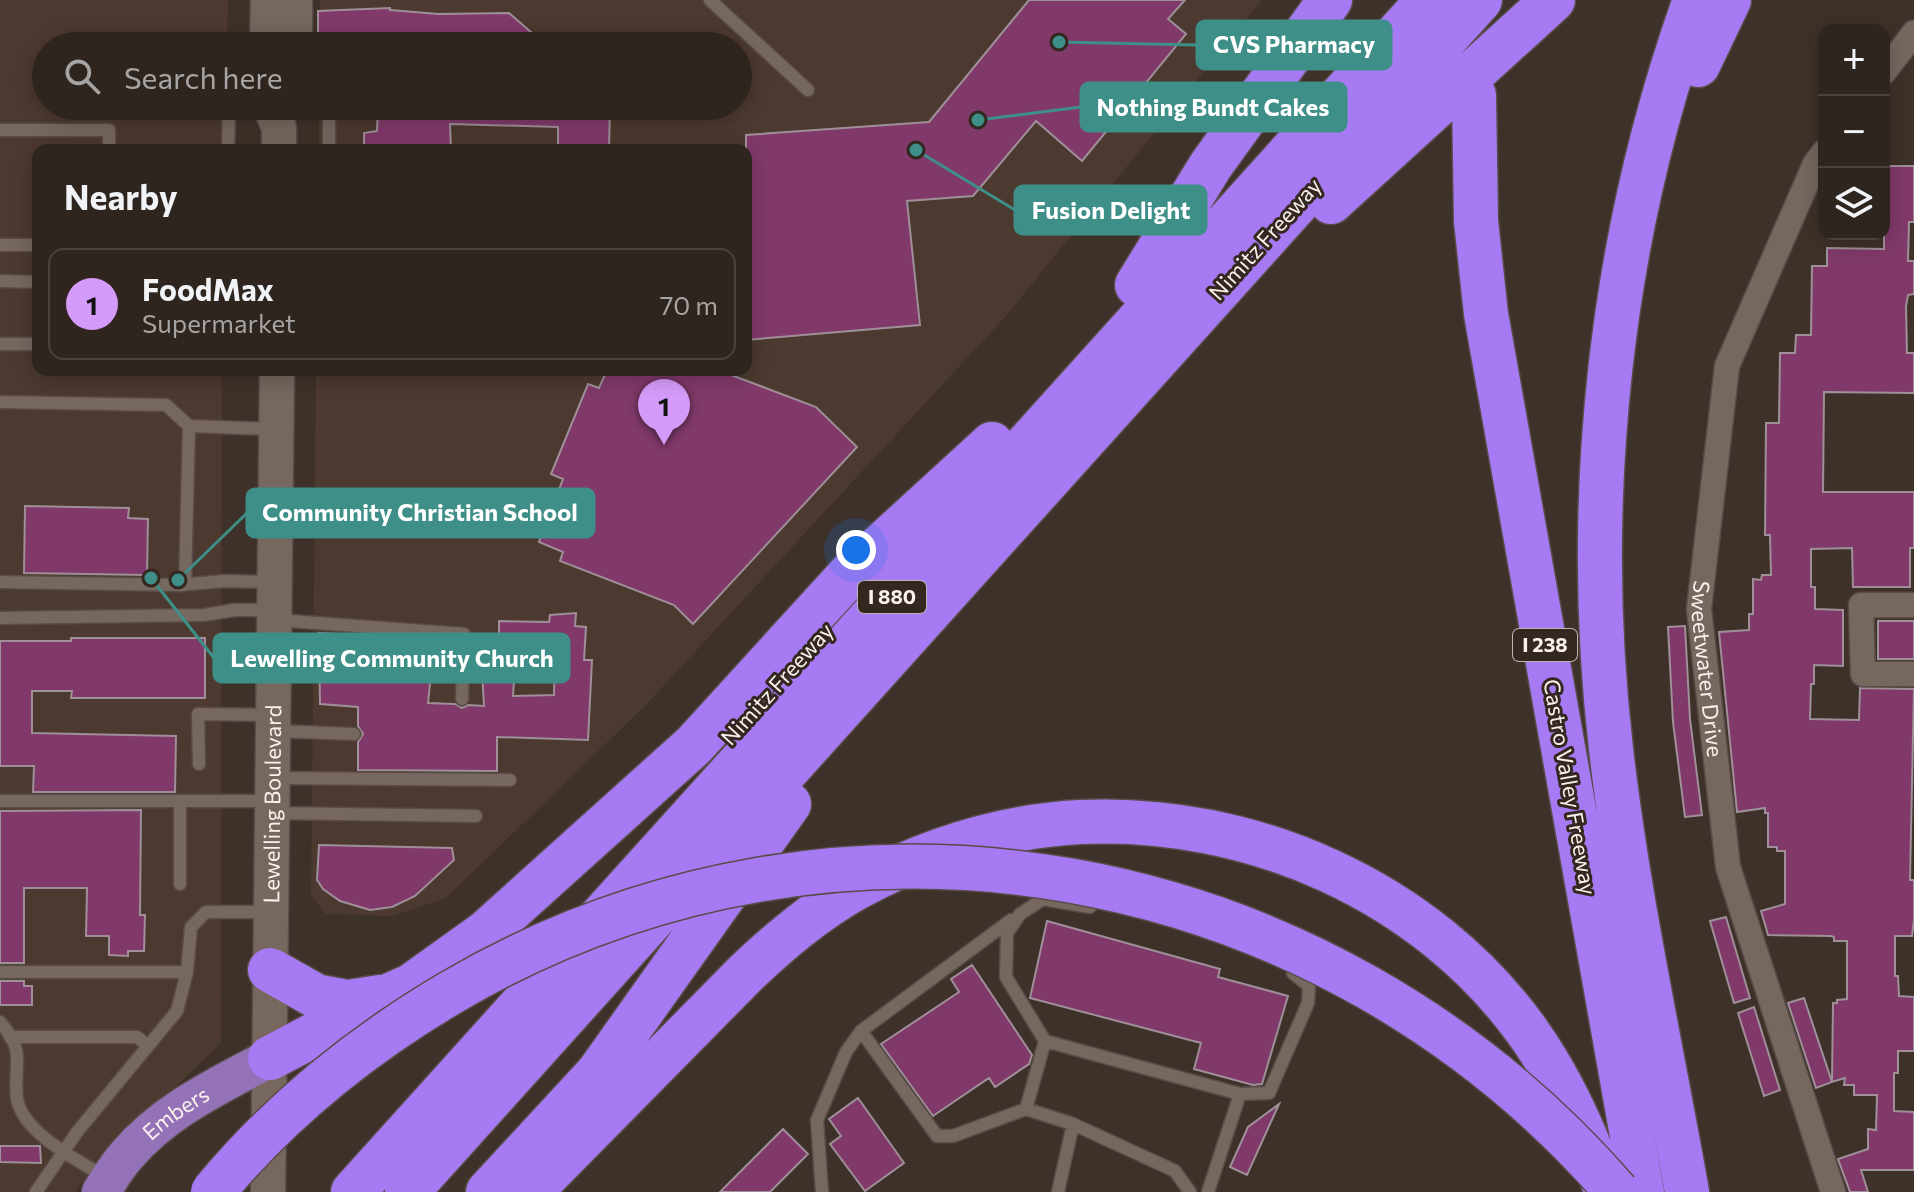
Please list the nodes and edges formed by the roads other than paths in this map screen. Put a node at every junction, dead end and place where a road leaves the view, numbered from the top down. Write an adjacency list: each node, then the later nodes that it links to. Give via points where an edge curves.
1 (268, 0): 11 (main road)
2 (295, 0): 12 (main road)
3 (710, 0): 13 (lane)
4 (1330, 0): 31 (highway, via 1211,165)
5 (1396, 0): 31 (highway, Nimitz Freeway / I 880)
6 (1428, 0): 80 (highway, I 880)
7 (1480, 0): 32 (highway, Nimitz Freeway / I 880)
8 (1553, 0): 32 (highway)
9 (1695, 0): 26 (highway)
10 (1729, 0): 26 (highway, via 1676,121)
11 (267, 32)
12 (295, 32)
13 (745, 32)
14 (1914, 33): 16 (street)
15 (752, 39): 17 (lane)
16 (1890, 64)
17 (808, 90)
18 (1474, 95): 90 (highway, Castro Valley Freeway / I 238, via 1476,221 1486,314)
19 (229, 120): 23 (lane)
20 (329, 120): 24 (lane)
21 (0, 130): 22 (lane, via 109,130)
22 (109, 144)
23 (228, 144)
24 (329, 144)
25 (1818, 160): 92 (street, Sweetwater Drive, via 1727,366 1699,609 1728,867)
26 (1642, 182): 91 (highway, Castro Valley Freeway / I 238, via 1616,327 1604,435 1602,637 1618,807)
27 (0, 245): 28 (lane)
28 (32, 245)
29 (0, 281): 30 (lane)
30 (32, 282)
31 (1137, 285): 39 (highway, Nimitz Freeway / I 880)
32 (1178, 335): 42 (highway, Nimitz Freeway / I 880)
33 (0, 344): 34 (lane)
34 (32, 344)
35 (277, 376): 38 (main road, Lewelling Boulevard)
36 (0, 402): 37 (lane, via 166,405)
37 (189, 426): 38 (lane); 41 (lane)
38 (276, 429): 43 (main road, Lewelling Boulevard)
39 (992, 444): 64 (highway, via 850,574 671,766 485,933 411,986); 79 (highway, Nimitz Freeway / I 880)
40 (0, 582): 41 (lane)
41 (185, 585): 43 (lane, via 225,581)
42 (940, 599): 81 (highway, Nimitz Freeway / I 880); 82 (highway, via 598,1073)
43 (274, 604): 45 (lane, via 204,615); 47 (lane, via 464,634); 48 (main road, Lewelling Boulevard)
44 (1914, 605): 46 (street, via 1861,605 1863,674)
45 (0, 618)
46 (1914, 674)
47 (462, 699)
48 (273, 723): 49 (lane); 50 (lane, via 198,714); 52 (main road, Lewelling Boulevard)
49 (354, 734)
50 (199, 764)
51 (510, 780): 52 (lane)
52 (272, 797): 54 (lane); 55 (lane); 58 (main road, Lewelling Boulevard)
53 (0, 801): 54 (lane)
54 (180, 801): 56 (lane)
55 (476, 816)
56 (180, 884)
57 (1108, 910): 59 (lane, via 1043,899)
58 (271, 912): 61 (main road, Lewelling Boulevard); 63 (lane, via 206,912 191,927)
59 (1020, 914): 66 (lane); 68 (lane, via 1007,933 1006,977)
60 (1280, 966): 71 (lane, via 1309,986 1308,1003 1269,1093)
61 (270, 970): 64 (highway, via 316,996 348,1002); 70 (main road, Lewelling Boulevard)
62 (0, 972): 63 (lane)
63 (187, 972): 69 (lane, via 177,1011)
64 (386, 997): 70 (highway)
65 (0, 1022): 67 (lane)
66 (861, 1031): 72 (lane, via 937,1136 953,1136); 84 (lane, via 846,1052 817,1120)
67 (10, 1037): 69 (lane, via 137,1037); 74 (lane, via 17,1047 17,1100 30,1125)
68 (1045, 1041): 71 (lane); 72 (lane)
69 (148, 1046): 74 (lane)
70 (270, 1058): 75 (main road, Embers, via 168,1117 125,1156); 78 (main road, Lewelling Boulevard)
71 (1240, 1094): 87 (lane)
72 (1026, 1109): 73 (lane)
73 (1073, 1124): 85 (lane); 86 (lane, via 1175,1171)
74 (64, 1151): 75 (lane); 76 (lane)
75 (105, 1186)
76 (36, 1192)
77 (213, 1192): 89 (highway, bridge, via 281,1120 348,1062 432,1004 558,939 645,907 735,884 831,871 925,867 1019,872 1112,888 1202,913 1291,947 1375,990 1482,1062 1550,1121)
78 (268, 1192)
79 (321, 1192)
80 (353, 1192)
81 (407, 1192)
82 (488, 1192)
83 (530, 1192): 88 (highway, via 746,973 817,912 895,869 985,837 1054,825 1124,822 1210,832 1305,860 1348,879 1428,930 1527,1030 1574,1112)
84 (822, 1192)
85 (1058, 1192)
86 (1190, 1192)
87 (1208, 1192)
88 (1606, 1192)
89 (1617, 1192)
90 (1642, 1192)
91 (1687, 1192)
92 (1833, 1192)

